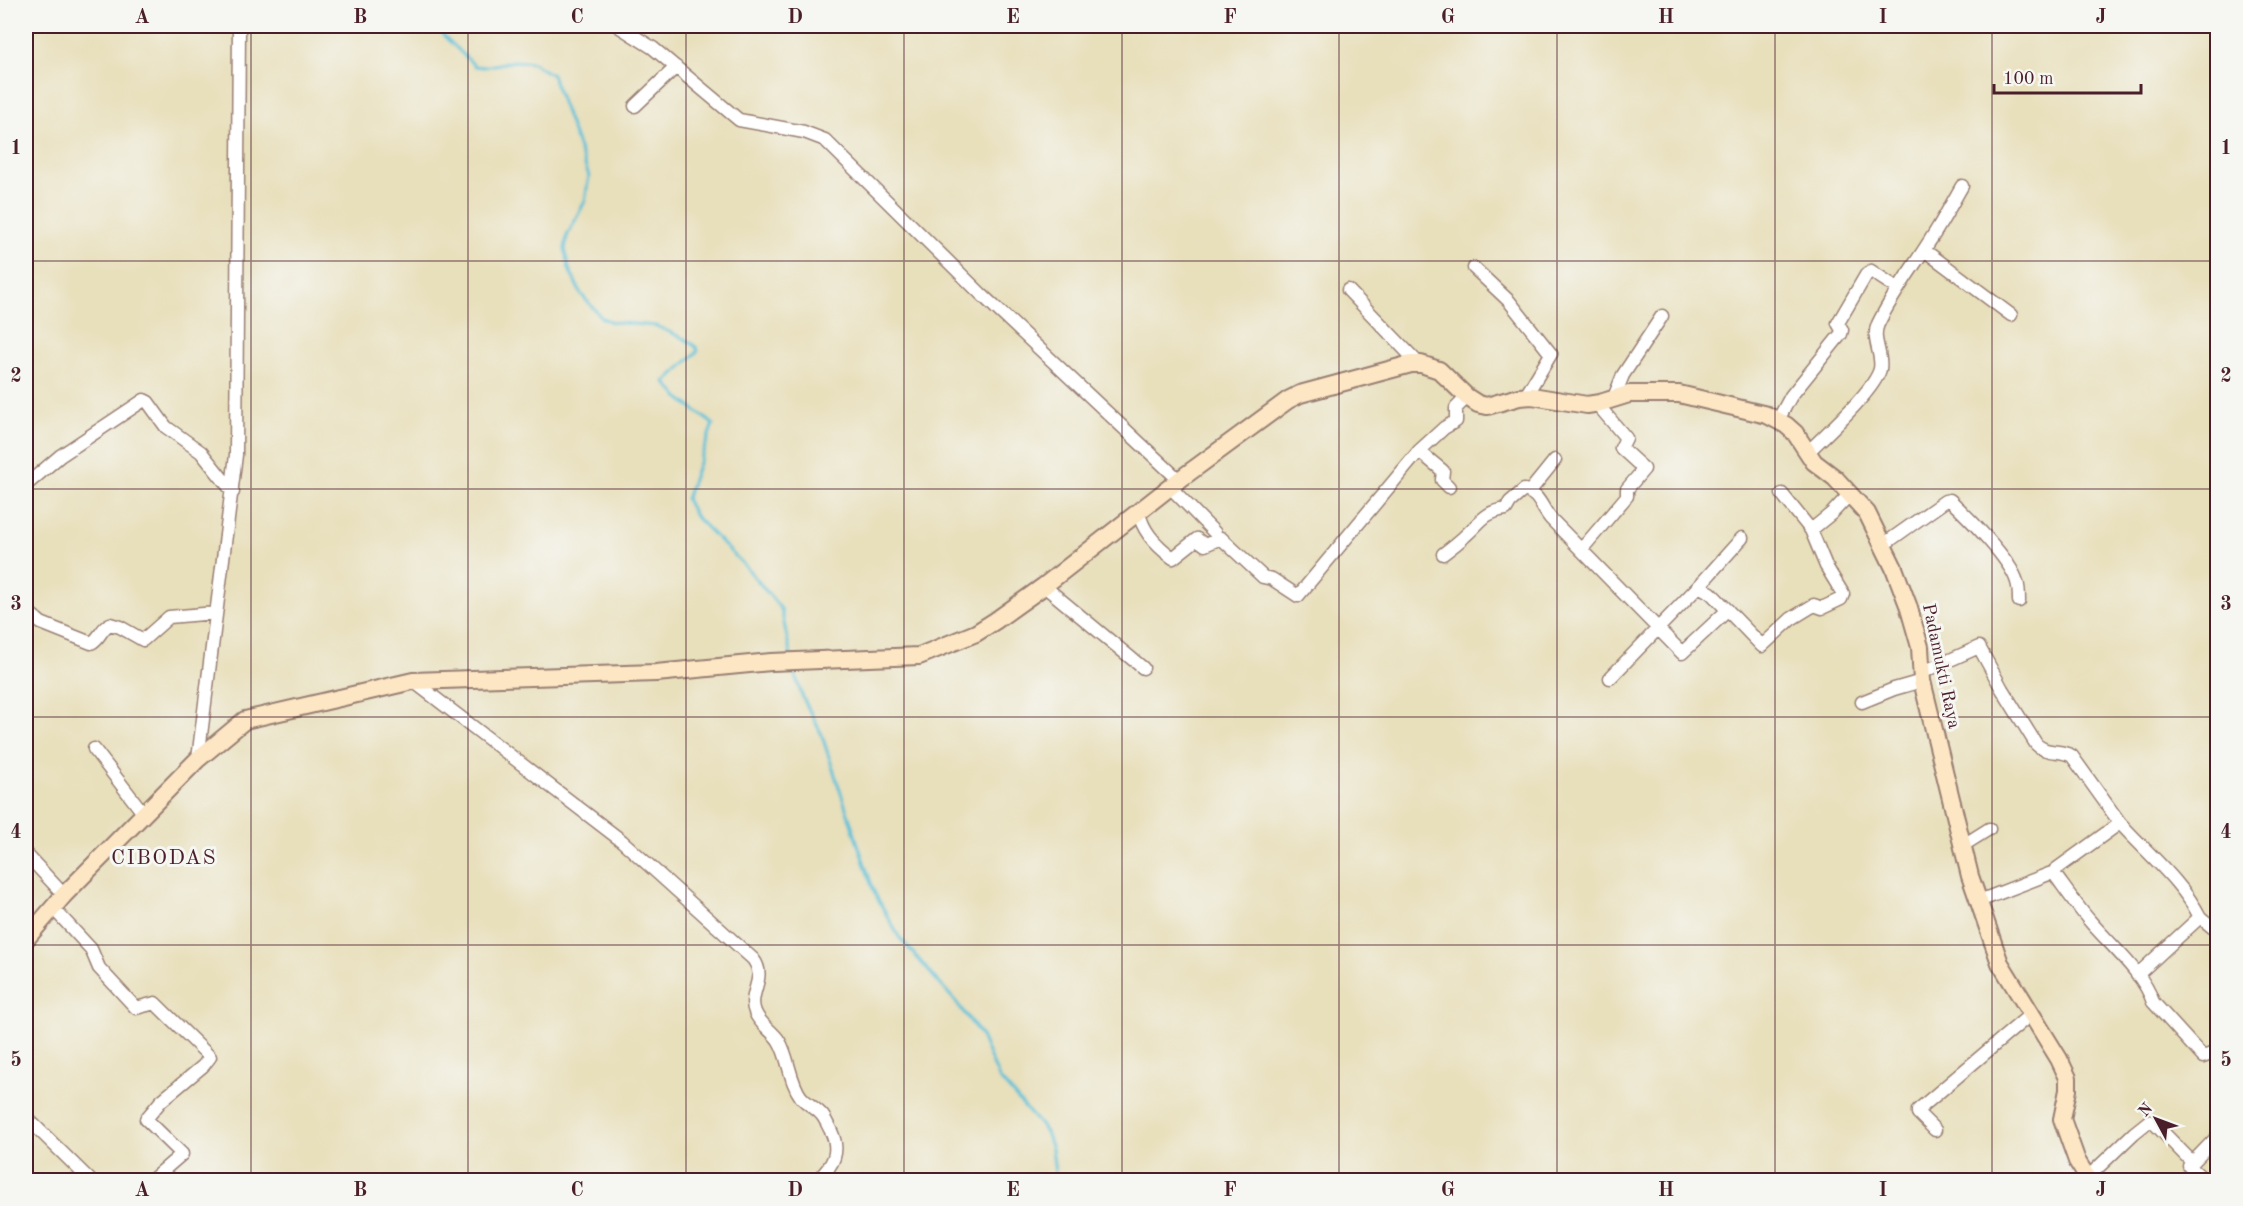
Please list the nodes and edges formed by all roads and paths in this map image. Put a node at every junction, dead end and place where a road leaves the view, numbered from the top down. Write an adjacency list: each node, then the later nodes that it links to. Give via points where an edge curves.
1 (239, 26): 24 (street, via 238,378)
2 (618, 26): 3 (street)
3 (676, 67): 4 (street); 20 (street, via 739,120 804,132 825,140)
4 (635, 106)
5 (1962, 186): 6 (street)
6 (1924, 250): 8 (street); 10 (street)
7 (1474, 268): 14 (street, via 1509,301 1551,354)
8 (1898, 288): 16 (street, via 1871,271 1866,275 1838,323 1841,334 1791,396); 18 (street, via 1875,335 1881,364 1878,375)
9 (1348, 290): 12 (street)
10 (2011, 315)
11 (1662, 316): 15 (street)
12 (1419, 364): 13 (street, Padamukti Raya, via 1439,370); 20 (street, via 1300,394)
13 (1467, 397): 14 (street, Padamukti Raya, via 1487,406); 17 (street, via 1456,408 1455,423)
14 (1525, 397): 15 (street, Padamukti Raya, via 1569,403)
15 (1605, 402): 16 (street, Padamukti Raya, via 1629,394 1679,394); 32 (street, via 1626,438 1622,448 1644,469 1627,489 1628,496)
16 (1778, 420): 18 (street, Padamukti Raya, via 1795,433)
17 (1419, 451): 22 (street, via 1443,471 1442,480); 27 (street, via 1298,596 1263,577 1221,538 1205,545 1197,539 1173,558 1157,546)
18 (1808, 452): 26 (street, Padamukti Raya)
19 (1555, 460): 23 (street)
20 (1175, 484): 27 (street); 29 (street)
21 (26, 485): 24 (street, via 60,456 144,400 166,426 201,452)
22 (1449, 487)
23 (1530, 491): 32 (street); 33 (street, via 1524,490 1506,509 1481,518)
24 (233, 492): 39 (street)
25 (1782, 494): 28 (street)
26 (1850, 494): 28 (street); 31 (street, Padamukti Raya, via 1867,513)
27 (1139, 512): 34 (street)
28 (1811, 530): 38 (street, via 1842,599 1822,608 1814,605 1794,616 1762,646)
29 (1215, 533)
30 (1742, 538): 35 (street)
31 (1883, 545): 36 (street, via 1950,500 1994,546 2014,574); 42 (street, Padamukti Raya, via 1908,604 1920,647)
32 (1581, 550): 40 (street)
33 (1443, 554)
34 (1044, 586): 41 (street); 44 (street, via 976,633 919,656 771,662 656,673)
35 (1699, 586): 38 (street); 40 (street)
36 (2019, 601)
37 (26, 610): 39 (street, via 41,623 91,643 110,624 143,640 169,617)
38 (1728, 610): 40 (street, via 1683,653)
39 (215, 613): 47 (street)
40 (1658, 628): 43 (street)
41 (1143, 668)
42 (1922, 677): 45 (street); 49 (street, via 1979,647 2036,744 2044,751 2072,756); 51 (street, Padamukti Raya)
43 (1610, 678)
44 (413, 681): 47 (street, via 254,717); 69 (street, via 622,842 753,959 759,967 755,1013 778,1040 801,1097 825,1119 836,1143 835,1158)
45 (1862, 702)
46 (94, 749): 48 (street)
47 (198, 759): 48 (street)
48 (144, 814): 54 (street)
49 (2120, 823): 53 (street); 56 (street, via 2170,875)
50 (1989, 829): 51 (street)
51 (1962, 846): 55 (street, Padamukti Raya)
52 (26, 854): 54 (street)
53 (2054, 872): 55 (street); 59 (street, via 2089,921)
54 (58, 901): 58 (street); 68 (street, via 91,949 99,968 136,1008 155,1003 210,1057 146,1119 182,1154)
55 (1979, 901): 60 (street, Padamukti Raya, via 2000,963)
56 (2200, 917): 57 (street); 59 (street)
57 (2217, 932)
58 (26, 939)
59 (2137, 975): 61 (street, via 2153,1002 2203,1057)
60 (2026, 1018): 63 (street, via 1918,1110); 66 (street, Padamukti Raya, via 2059,1059 2068,1078 2062,1119)
61 (2217, 1048)
62 (26, 1117): 67 (street)
63 (1935, 1130)
64 (2217, 1136): 65 (street)
65 (2192, 1161): 66 (street, via 2149,1121); 70 (street, via 2189,1167)
66 (2088, 1179)
67 (90, 1180)
68 (152, 1180)
69 (818, 1180)
70 (2204, 1180)

